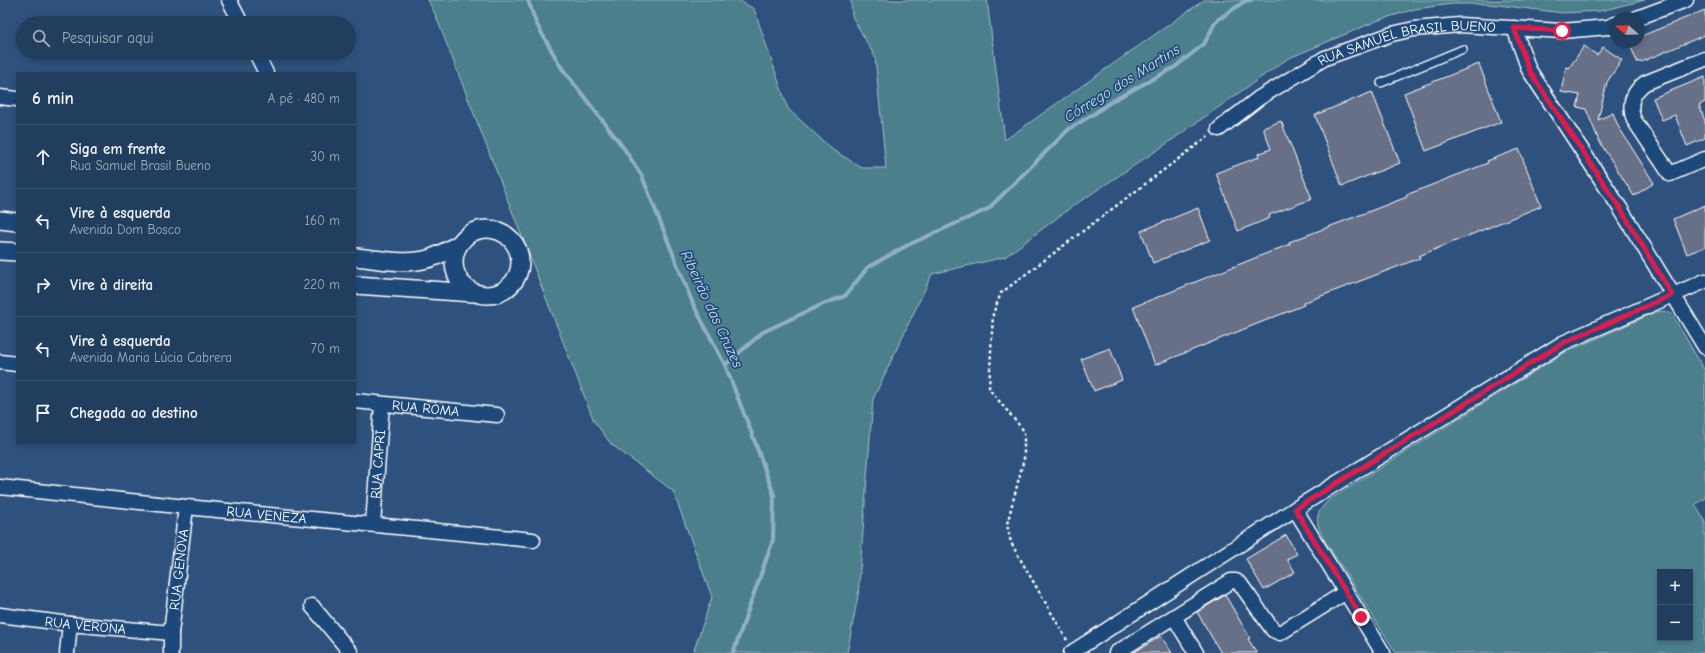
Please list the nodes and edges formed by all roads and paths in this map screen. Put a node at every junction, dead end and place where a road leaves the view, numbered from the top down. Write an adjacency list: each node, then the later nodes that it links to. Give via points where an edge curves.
1 (229, 0): 4 (street)
2 (1686, 0): 3 (street)
3 (1645, 15)
4 (237, 16)
5 (1609, 25): 6 (street, RUA SAMUEL BRASIL BUENO, via 1562,31)
6 (1514, 28): 14 (street, RUA SAMUEL BRASIL BUENO, via 1460,25 1414,29 1392,34 1325,58 1259,98); 25 (street, via 1529,70 1620,208)
7 (1463, 49): 11 (lane)
8 (1705, 59): 15 (street, via 1645,83 1636,91 1630,103 1634,120 1670,174)
9 (260, 60): 10 (street)
10 (266, 72)
11 (1381, 83)
12 (0, 97): 13 (street)
13 (16, 99)
14 (1219, 129): 43 (path, via 1001,293 993,314 989,389 1024,431 1024,459 1007,524 1011,543)
15 (1705, 159)
16 (0, 220): 17 (street)
17 (16, 222)
18 (459, 244): 21 (street, via 422,261); 24 (street, via 454,258 455,272 462,285); 24 (street, via 467,235 478,230 491,229 503,233 512,241 518,252 520,264 517,276 509,286 499,293)
19 (0, 251): 20 (street)
20 (16, 252)
21 (356, 256)
22 (1705, 281): 25 (street)
23 (356, 285): 24 (street)
24 (474, 293)
25 (1672, 295): 26 (street); 34 (street, via 1563,343)
26 (1705, 347)
27 (0, 362): 28 (street)
28 (16, 364)
29 (356, 401): 30 (street, RUA ROMA)
30 (382, 404): 31 (street, RUA ROMA); 35 (street, RUA CAPRI)
31 (497, 415)
32 (0, 487): 33 (street, RUA VENEZA)
33 (186, 507): 35 (street, RUA VENEZA); 42 (street, RUA GENOVA)
34 (1295, 509): 37 (street); 43 (street)
35 (373, 524): 36 (street, RUA VENEZA)
36 (533, 540)
37 (1346, 592): 40 (street, via 1280,633 1273,630 1236,581 1231,581); 49 (street)
38 (312, 606): 46 (street)
39 (0, 615): 41 (street, RUA VERONA)
40 (1174, 617): 47 (street); 48 (street)
41 (70, 624): 42 (street, RUA VERONA); 44 (street)
42 (171, 633): 45 (street, RUA GENOVA)
43 (1072, 652)
44 (67, 653)
45 (171, 653)
46 (351, 653)
47 (1116, 653)
48 (1196, 653)
49 (1383, 653)

